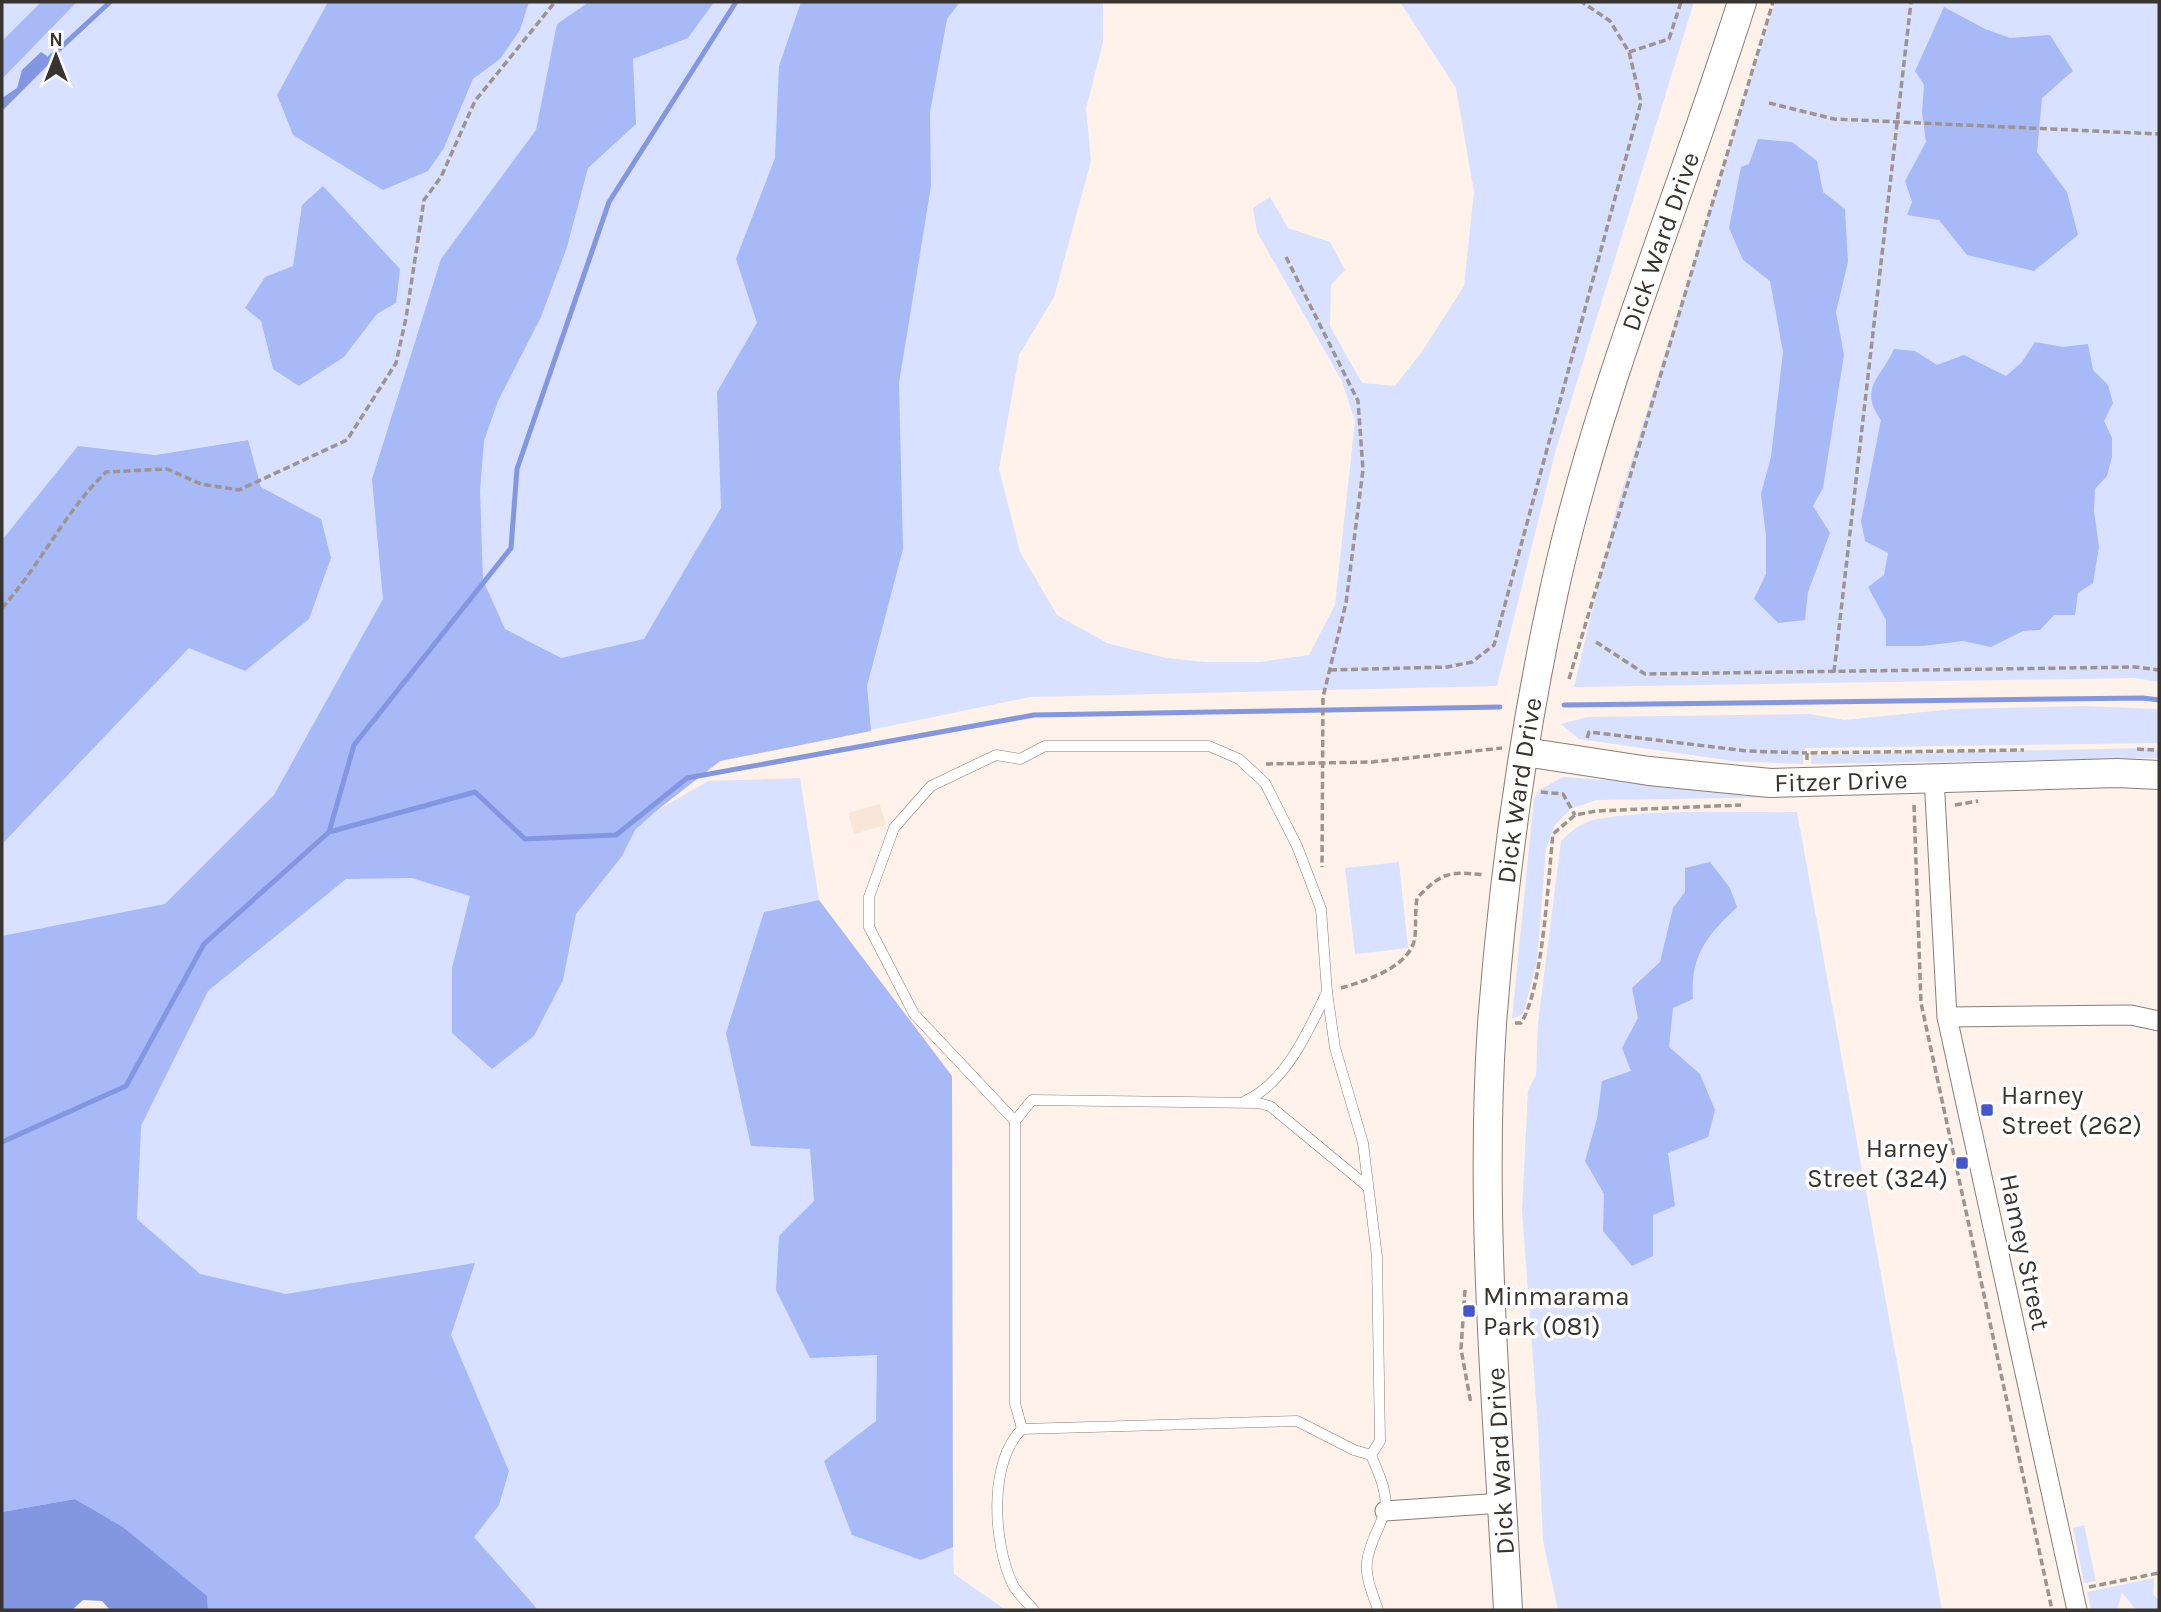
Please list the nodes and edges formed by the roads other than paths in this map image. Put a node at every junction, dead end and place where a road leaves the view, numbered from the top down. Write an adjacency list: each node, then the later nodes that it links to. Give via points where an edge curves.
1 (1742, 2): 2 (street, Dick Ward Drive, via 1590,449 1554,592 1533,706)
2 (1513, 750): 4 (street, Fitzer Drive, via 1770,783 1807,767); 13 (street, Dick Ward Drive, via 1493,1023 1489,1189)
3 (2159, 775): 4 (street, Fitzer Drive)
4 (1934, 777): 6 (street, Hamey Street)
5 (1327, 992): 8 (lane, via 1268,1087); 9 (lane, via 1321,909 1297,846 1265,783 1252,771 1224,751 1209,747 1045,746 1020,759 996,755 931,786 894,828 869,897 869,927 914,1014); 10 (lane, via 1335,1048 1363,1143)
6 (1947, 1017): 7 (street, via 2131,1016); 18 (street, Hamey Street)
7 (2159, 1021)
8 (1244, 1101): 9 (lane, via 1032,1100); 10 (lane, via 1270,1106)
9 (1015, 1121): 11 (lane, via 1015,1403)
10 (1368, 1187): 12 (lane, via 1377,1257 1380,1441)
11 (1022, 1429): 12 (lane, via 1297,1422); 15 (lane, via 1009,1441 1000,1467 1000,1546 1014,1586)
12 (1371, 1455): 14 (lane, via 1383,1487)
13 (1502, 1503): 14 (street); 17 (street, Dick Ward Drive)
14 (1385, 1511): 16 (lane, via 1367,1564)
15 (1034, 1610)
16 (1378, 1610)
17 (1508, 1610)
18 (2077, 1610)

